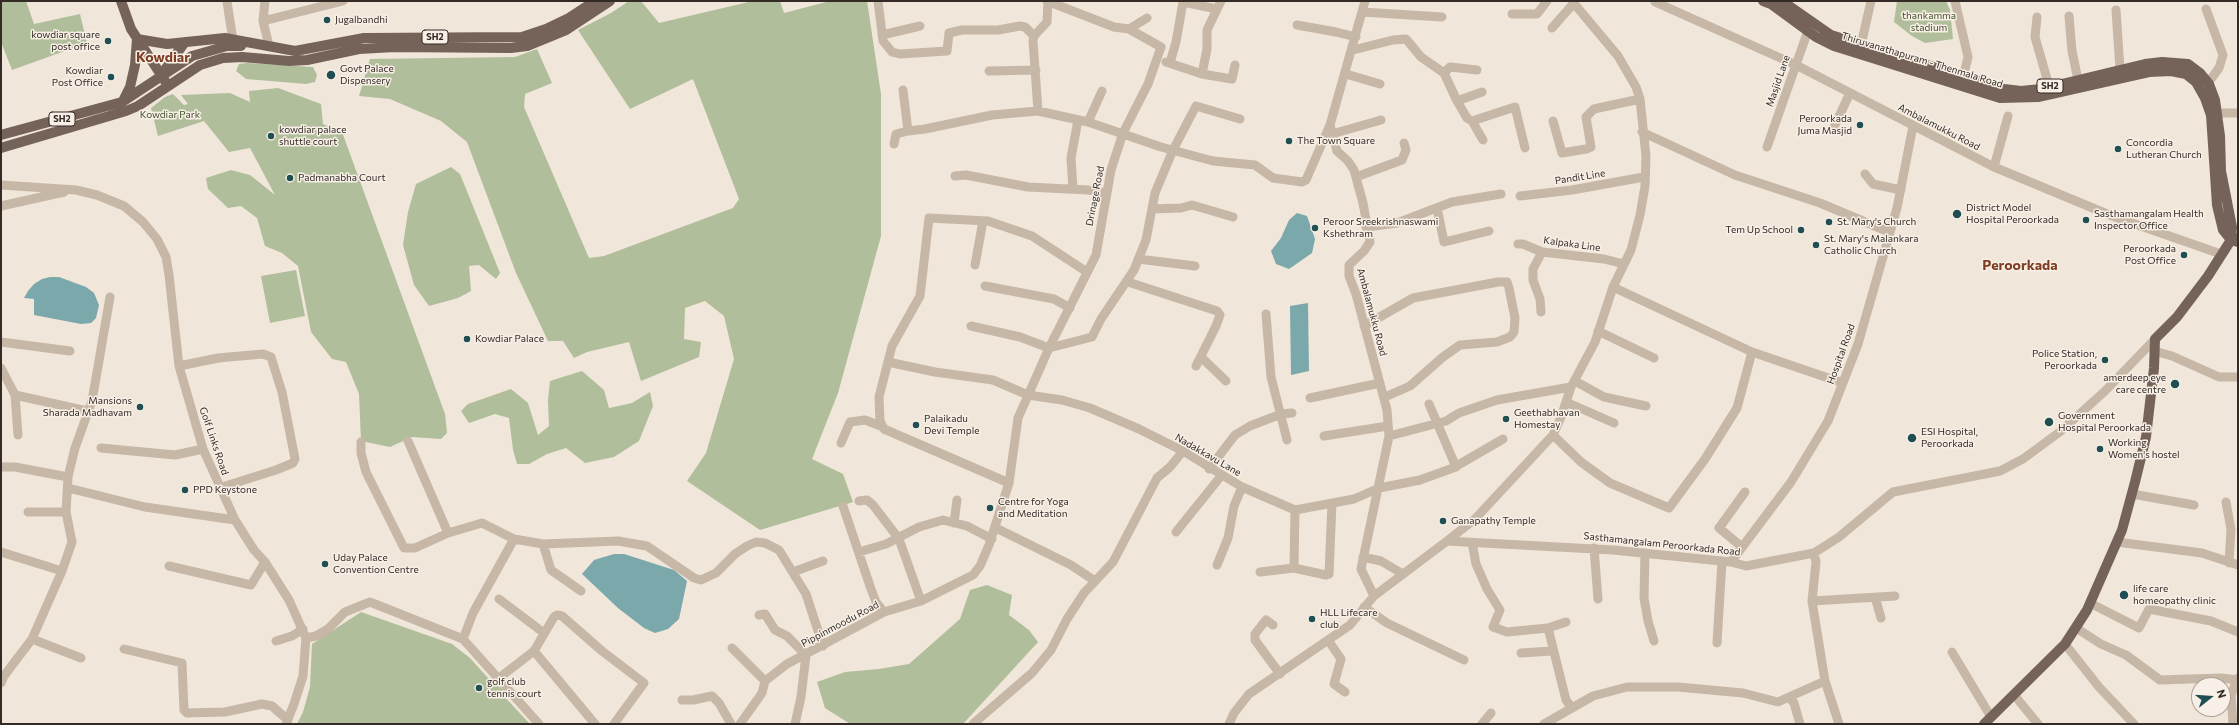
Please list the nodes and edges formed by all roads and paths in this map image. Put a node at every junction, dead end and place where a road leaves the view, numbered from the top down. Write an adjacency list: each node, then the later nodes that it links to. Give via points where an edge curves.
1 (121, 1): 35 (main road)
2 (265, 1): 26 (street)
3 (343, 1): 26 (street)
4 (594, 1): 39 (main road, SH2, via 563,21 522,37 364,38 295,51)
5 (610, 1): 57 (main road, via 566,30 527,46 359,49 307,60 289,61 223,58 200,65)
6 (878, 1): 32 (street)
7 (1048, 1): 31 (street, via 1114,27); 33 (street, via 1047,22)
8 (1365, 1): 20 (street, Ambalamukku Road)
9 (1547, 1): 21 (street, via 1537,14)
10 (1763, 1): 29 (main road, Thiruvanathapuram - Thenmala Road)
11 (1782, 1): 29 (main road, SH2)
12 (1871, 1): 38 (street)
13 (1955, 1): 55 (street, via 1968,57)
14 (227, 2): 36 (street)
15 (1573, 2): 30 (street); 64 (street, via 1618,56 1632,78)
16 (1655, 2): 44 (street, Ambalamukku Road)
17 (1219, 5): 42 (street, via 1183,2); 50 (street, via 1207,30 1207,49)
18 (2206, 9): 56 (street, via 2223,55 2219,68)
19 (2116, 10): 45 (street)
20 (1362, 12): 23 (street); 34 (street, Ambalamukku Road)
21 (1512, 14)
22 (2069, 16): 54 (street)
23 (1442, 17)
24 (2037, 17): 59 (street, via 2034,37)
25 (1147, 18): 31 (street)
26 (263, 21): 39 (street)
27 (1297, 25): 34 (street)
28 (920, 26): 32 (street)
29 (1809, 26): 38 (main road, SH2); 44 (street, Masjid Lane); 55 (main road, Thiruvanathapuram - Thenmala Road, via 1834,46)
30 (1552, 28)
31 (1129, 29): 41 (street, Drinage Road, via 1160,47)
32 (882, 35): 33 (street, via 887,49 900,54 947,51 949,33 962,30 998,30 1020,26 1025,27)
33 (1034, 36): 46 (street)
34 (1356, 37): 40 (street, Ambalamukku Road)
35 (137, 39): 37 (main road, via 156,43); 52 (main road); 66 (main road, via 130,87)
36 (233, 40): 37 (main road, via 215,38); 39 (main road)
37 (185, 42): 52 (main road, SH2)
38 (1861, 45): 55 (main road, SH2)
39 (269, 46): 52 (main road, SH2, via 227,46 210,50 192,56)
40 (1353, 50): 49 (street, via 1406,39 1422,57); 51 (street, Ambalamukku Road)
41 (1157, 59): 42 (street); 81 (street, Drinage Road, via 1148,84)
42 (1170, 63): 50 (street)
43 (1235, 65): 50 (street, via 1232,79)
44 (1796, 65): 63 (street, Ambalamukku Road); 88 (street, Masjid Lane)
45 (2120, 69): 53 (main road, SH2); 56 (main road, SH2, via 2177,62 2188,64)
46 (1036, 70): 48 (street); 67 (street)
47 (1477, 70): 49 (street, via 1450,67)
48 (989, 71)
49 (1444, 73): 65 (street)
50 (1202, 74)
51 (1346, 74): 58 (street); 76 (street, Ambalamukku Road)
52 (161, 76): 57 (main road); 66 (main road, SH2)
53 (2110, 77): 54 (main road, SH2); 55 (main road, Thiruvanathapuram - Thenmala Road, via 2038,97 2016,99 2000,98); 84 (main road, Thiruvanathapuram - Thenmala Road, via 2171,71 2186,74 2196,82 2205,98)
54 (2078, 80): 59 (main road, SH2)
55 (1962, 82): 59 (main road, SH2, via 2021,91)
56 (2208, 83): 68 (main road, SH2)
57 (169, 84): 89 (main road, via 138,106 126,111)
58 (1380, 84)
59 (2049, 86)
60 (903, 90): 79 (street)
61 (1102, 91): 73 (street)
62 (1482, 92): 65 (street)
63 (1850, 94): 77 (street, Ambalamukku Road); 78 (street)
64 (1640, 99): 75 (street, via 1594,109 1586,117 1591,147 1586,149 1562,153); 80 (street)
65 (1457, 101): 74 (street, via 1467,118)
66 (122, 102): 83 (main road, SH2)
67 (1038, 111): 73 (street); 79 (street, via 992,115)
68 (2218, 113): 69 (street); 84 (main road, SH2)
69 (2238, 113)
70 (2008, 116): 92 (street)
71 (1240, 119): 91 (street, via 1196,106)
72 (1382, 120): 82 (street)
73 (1083, 121): 81 (street); 98 (street, via 1071,158)
74 (1472, 121): 85 (street); 90 (street, via 1515,107)
75 (1553, 121)
76 (1330, 125): 82 (street, Ambalamukku Road); 91 (street, via 1306,180 1302,182 1273,178 1254,165 1213,161)
77 (1913, 126): 92 (street, Ambalamukku Road); 100 (street, Hospital Road)
78 (1834, 127)
79 (908, 131): 87 (street, via 896,134)
80 (1642, 132): 96 (street, via 1646,156); 113 (street, via 1735,175 1820,203)
81 (1123, 133): 91 (street); 102 (street, Drinage Road)
82 (1332, 134): 95 (street, Ambalamukku Road, via 1337,151 1348,161)
83 (1, 135)
84 (2216, 137): 104 (main road, SH2); 114 (main road, Thiruvanathapuram - Thenmala Road, via 2217,205 2223,230)
85 (1482, 140)
86 (1404, 143): 95 (street, via 1406,150 1402,160)
87 (894, 144)
88 (1767, 147)
89 (1, 148)
90 (1525, 148)
91 (1173, 150): 106 (street, via 1155,193)
92 (1994, 167): 117 (street, Ambalamukku Road, via 2112,216)
93 (1865, 174): 100 (street, via 1873,184)
94 (954, 176): 98 (street, via 966,175 1028,187)
95 (1356, 177): 111 (street, Ambalamukku Road, via 1364,203)
96 (1644, 177): 103 (street, Pandit Line); 119 (street, via 1640,215 1631,250)
97 (1, 185): 99 (street, Golf Links Road)
98 (1073, 189): 102 (street, via 1101,192)
99 (76, 190): 105 (street); 142 (street, Golf Links Road, via 124,206 143,222 157,239 166,257)
100 (1900, 190): 113 (street, Hospital Road)
101 (1501, 194): 107 (street, via 1452,202)
102 (1106, 195): 122 (street, Drinage Road, via 1096,255)
103 (1520, 196)
104 (2229, 200): 108 (main road, SH2); 114 (main road)
105 (1, 206)
106 (1152, 208): 109 (street, via 1181,208 1192,205); 118 (street, via 1146,240)
107 (1437, 208): 111 (street, via 1397,223); 112 (street, via 1444,242)
108 (2238, 214)
109 (1232, 217)
110 (983, 221): 120 (street); 122 (street, via 1032,236); 141 (street, via 929,218 920,296 899,330)
111 (1366, 227): 131 (street, Ambalamukku Road, via 1370,242 1349,265 1349,276)
112 (1489, 230)
113 (1889, 232): 148 (street, Hospital Road, via 1858,344)
114 (2236, 239): 117 (main road, Sasthamangalam Peroorkada Road)
115 (1518, 244): 116 (street, Kalpaka Line)
116 (1542, 252): 119 (street, Kalpaka Line); 128 (street, via 1533,269)
117 (2221, 254): 133 (main road, Sasthamangalam Peroorkada Road, via 2177,317)
118 (1138, 259): 121 (street); 123 (street)
119 (1624, 264): 125 (street)
120 (975, 265)
121 (1195, 266)
122 (1087, 272): 127 (street, Drinage Road)
123 (1128, 282): 135 (street, via 1101,319 1092,337); 139 (street, via 1220,314)
124 (985, 286): 127 (street, via 1054,299)
125 (1613, 287): 132 (street); 138 (street)
126 (110, 297): 157 (street, via 96,384)
127 (1070, 308): 135 (street, Drinage Road)
128 (1541, 312)
129 (1266, 314): 159 (street, via 1271,377)
130 (971, 326): 135 (street, via 1020,337)
131 (1364, 326): 147 (street, Ambalamukku Road); 152 (street, via 1413,298 1498,282 1507,282 1509,288 1515,318 1514,332 1510,337 1497,342 1460,345 1410,386)
132 (1598, 331): 140 (street); 149 (street)
133 (2155, 339): 137 (main road); 214 (street, Sasthamangalam Peroorkada Road, via 2105,392 2061,431 2023,459 2000,472 1893,492 1839,537)
134 (1, 342): 136 (street)
135 (1048, 348): 151 (street, Drinage Road)
136 (70, 351)
137 (2154, 351): 145 (street, via 2172,356 2219,377); 187 (main road, via 2146,437)
138 (1752, 352): 148 (street); 165 (street, via 1737,408 1705,460 1669,508 1610,484 1581,462)
139 (1201, 357): 143 (street); 146 (street)
140 (1654, 358)
141 (888, 362): 151 (street, Nadakkavu Lane, via 992,380); 163 (street, via 879,397 879,416)
142 (179, 366): 174 (street, Golf Links Road); 184 (street, via 218,358 263,354 271,358 275,370 282,392 295,459 293,463 276,470)
143 (1196, 366)
144 (1, 368): 150 (street)
145 (2238, 377)
146 (1226, 380)
147 (1380, 383): 152 (street, Ambalamukku Road); 153 (street)
148 (1843, 383): 209 (street, Hospital Road, via 1828,421 1791,482)
149 (1573, 384): 154 (street); 156 (street, via 1604,397); 160 (street, via 1497,400)
150 (15, 395): 157 (street); 164 (street)
151 (1028, 395): 175 (street, Nadakkavu Lane, via 1062,400 1090,408); 181 (street, Pippinmoodu Road, via 1018,418)
152 (1385, 397): 162 (street, Ambalamukku Road)
153 (1310, 398)
154 (1566, 402): 161 (street); 165 (street)
155 (1429, 404): 160 (street)
156 (1646, 406)
157 (87, 411): 180 (street)
158 (1292, 413): 159 (street)
159 (1281, 414): 169 (street); 178 (street, via 1234,434)
160 (1437, 423): 167 (street); 176 (street)
161 (1614, 423)
162 (1388, 426): 166 (street); 167 (street, Ambalamukku Road)
163 (883, 427): 172 (street, via 866,420 850,422); 181 (street)
164 (18, 435)
165 (1553, 435): 205 (street, via 1474,519)
166 (1324, 436)
167 (1389, 436): 185 (street, Ambalamukku Road)
168 (1503, 439): 176 (street)
169 (1287, 440)
170 (408, 441): 201 (street)
171 (361, 442): 201 (street, via 366,472 404,548 415,548)
172 (841, 443)
173 (101, 448): 174 (street, via 175,455)
174 (203, 449): 184 (street, Golf Links Road)
175 (1183, 451): 178 (street, Nadakkavu Lane); 227 (street, via 1157,478 1113,562)
176 (1456, 467): 185 (street, via 1420,480)
177 (1, 468): 180 (street, via 15,467)
178 (1209, 469): 179 (street, Nadakkavu Lane)
179 (1221, 476): 182 (street, Nadakkavu Lane); 200 (street)
180 (68, 477): 183 (street)
181 (1009, 483): 199 (street, Pippinmoodu Road)
182 (1242, 487): 194 (street, Nadakkavu Lane); 220 (street, via 1234,506 1228,538)
183 (68, 488): 196 (street); 197 (street, via 145,507)
184 (219, 488): 197 (street, Golf Links Road)
185 (1378, 488): 191 (street, via 1354,499); 215 (street, Ambalamukku Road)
186 (1744, 492): 209 (street, via 1719,528)
187 (2132, 494): 192 (street); 206 (main road)
188 (957, 500): 198 (street)
189 (859, 502): 203 (street, via 867,500 873,505)
190 (2226, 502): 219 (street)
191 (1332, 503): 194 (street); 222 (street, via 1329,574)
192 (2194, 504)
193 (843, 506): 212 (street)
194 (1295, 510): 222 (street)
195 (28, 512): 196 (street)
196 (66, 512): 223 (street, via 72,542)
197 (235, 520): 217 (street, Golf Links Road)
198 (954, 523): 203 (street, via 943,520 919,527); 204 (street, via 967,526)
199 (996, 528): 204 (street, Pippinmoodu Road); 227 (street, via 1070,565)
200 (1176, 532)
201 (448, 533): 202 (street, via 482,523)
202 (514, 539): 208 (street); 249 (street, via 473,613)
203 (899, 539): 212 (street); 234 (street)
204 (992, 539): 234 (street, Pippinmoodu Road, via 973,575)
205 (1447, 541): 207 (street, Sasthamangalam Peroorkada Road); 226 (street)
206 (2117, 542): 219 (street, via 2202,553); 236 (main road)
207 (1472, 543): 210 (street, Sasthamangalam Peroorkada Road); 243 (street, via 1476,564 1500,610 1494,627 1507,632)
208 (542, 544): 224 (street, via 618,540 647,546 694,578 701,580 716,573 747,546 756,542 765,543 779,550); 228 (street, via 551,570)
209 (1742, 547): 218 (street, Hospital Road)
210 (1594, 548): 213 (street, Sasthamangalam Peroorkada Road); 233 (street)
211 (1, 552): 223 (street)
212 (859, 552): 238 (street, via 876,602)
213 (1645, 553): 218 (street, Sasthamangalam Peroorkada Road); 252 (street, via 1644,598)
214 (1814, 553): 218 (street, Sasthamangalam Peroorkada Road, via 1746,566); 235 (street, via 1816,562)
215 (1363, 557): 226 (street, via 1381,561); 229 (street, Ambalamukku Road, via 1361,569)
216 (824, 561): 224 (street)
217 (265, 562): 221 (street, via 251,585); 247 (street, Golf Links Road, via 289,600)
218 (1726, 562): 253 (street)
219 (2234, 564)
220 (1217, 565)
221 (169, 566)
222 (1294, 568): 225 (street)
223 (62, 571): 248 (street)
224 (792, 572): 255 (street, via 806,594)
225 (1260, 572)
226 (1403, 574): 229 (street)
227 (1095, 581): 285 (street, via 1067,619 1051,650 1032,673)
228 (581, 591)
229 (1374, 596): 237 (street)
230 (1895, 596): 231 (street)
231 (1875, 597): 235 (street); 240 (street)
232 (499, 599): 246 (street)
233 (1598, 599)
234 (921, 601): 238 (street, Pippinmoodu Road)
235 (1812, 601): 269 (street)
236 (2090, 603): 244 (main road); 245 (street, via 2139,628 2150,609 2211,621)
237 (1364, 607): 250 (street, via 1350,625); 264 (street, via 1387,623)
238 (884, 612): 255 (street, Pippinmoodu Road)
239 (759, 615): 262 (street, via 765,614 775,630 787,636)
240 (1881, 618)
241 (1566, 622): 243 (street)
242 (1273, 625): 265 (street, via 1266,620 1255,634 1255,640)
243 (1548, 628): 259 (street)
244 (2076, 628): 254 (main road); 267 (street, via 2101,644 2115,648 2160,680)
245 (2238, 632)
246 (544, 633): 258 (street); 281 (street, via 554,617 562,616 644,683)
247 (304, 634): 249 (street, via 316,636 328,629 345,612 370,602); 251 (street); 278 (street, via 303,676)
248 (32, 639): 263 (street); 270 (street)
249 (463, 639): 266 (street)
250 (1328, 640): 265 (street); 271 (street, via 1341,659 1334,684)
251 (276, 641)
252 (1654, 641)
253 (1717, 643)
254 (2065, 644): 272 (main road); 292 (street, via 2099,687)
255 (823, 646): 262 (street, Pippinmoodu Road)
256 (732, 648): 268 (street)
257 (124, 649): 278 (street, via 182,663 184,710 187,713 225,712 262,704 272,706)
258 (534, 651): 266 (street); 280 (street)
259 (1552, 651): 261 (street); 275 (street, via 1566,700)
260 (1952, 652): 277 (street)
261 (1521, 653)
262 (806, 655): 268 (street, Pippinmoodu Road, via 787,664); 284 (street)
263 (82, 658)
264 (1464, 660)
265 (1280, 674): 286 (street, via 1249,694)
266 (499, 678): 279 (street)
267 (2238, 680): 293 (street, via 2230,695)
268 (764, 681): 283 (street, via 762,693)
269 (1825, 681): 273 (street); 290 (street)
270 (1, 683)
271 (1344, 692)
272 (2015, 696): 277 (main road); 291 (street)
273 (1789, 697): 275 (street, via 1778,702 1736,692 1678,687 1627,687 1593,696); 289 (street, via 1794,703)
274 (682, 700): 282 (street, via 712,696)
275 (1572, 708): 288 (street)
276 (1491, 713): 287 (street)
277 (1988, 721)
278 (287, 722)
279 (539, 724)
280 (595, 724)
281 (614, 724)
282 (731, 724)
283 (740, 724)
284 (795, 724)
285 (973, 724)
286 (1229, 724)
287 (1482, 724)
288 (1544, 724)
289 (1800, 724)
290 (1839, 724)
291 (2038, 724)
292 (2134, 724)
293 (2232, 724)

